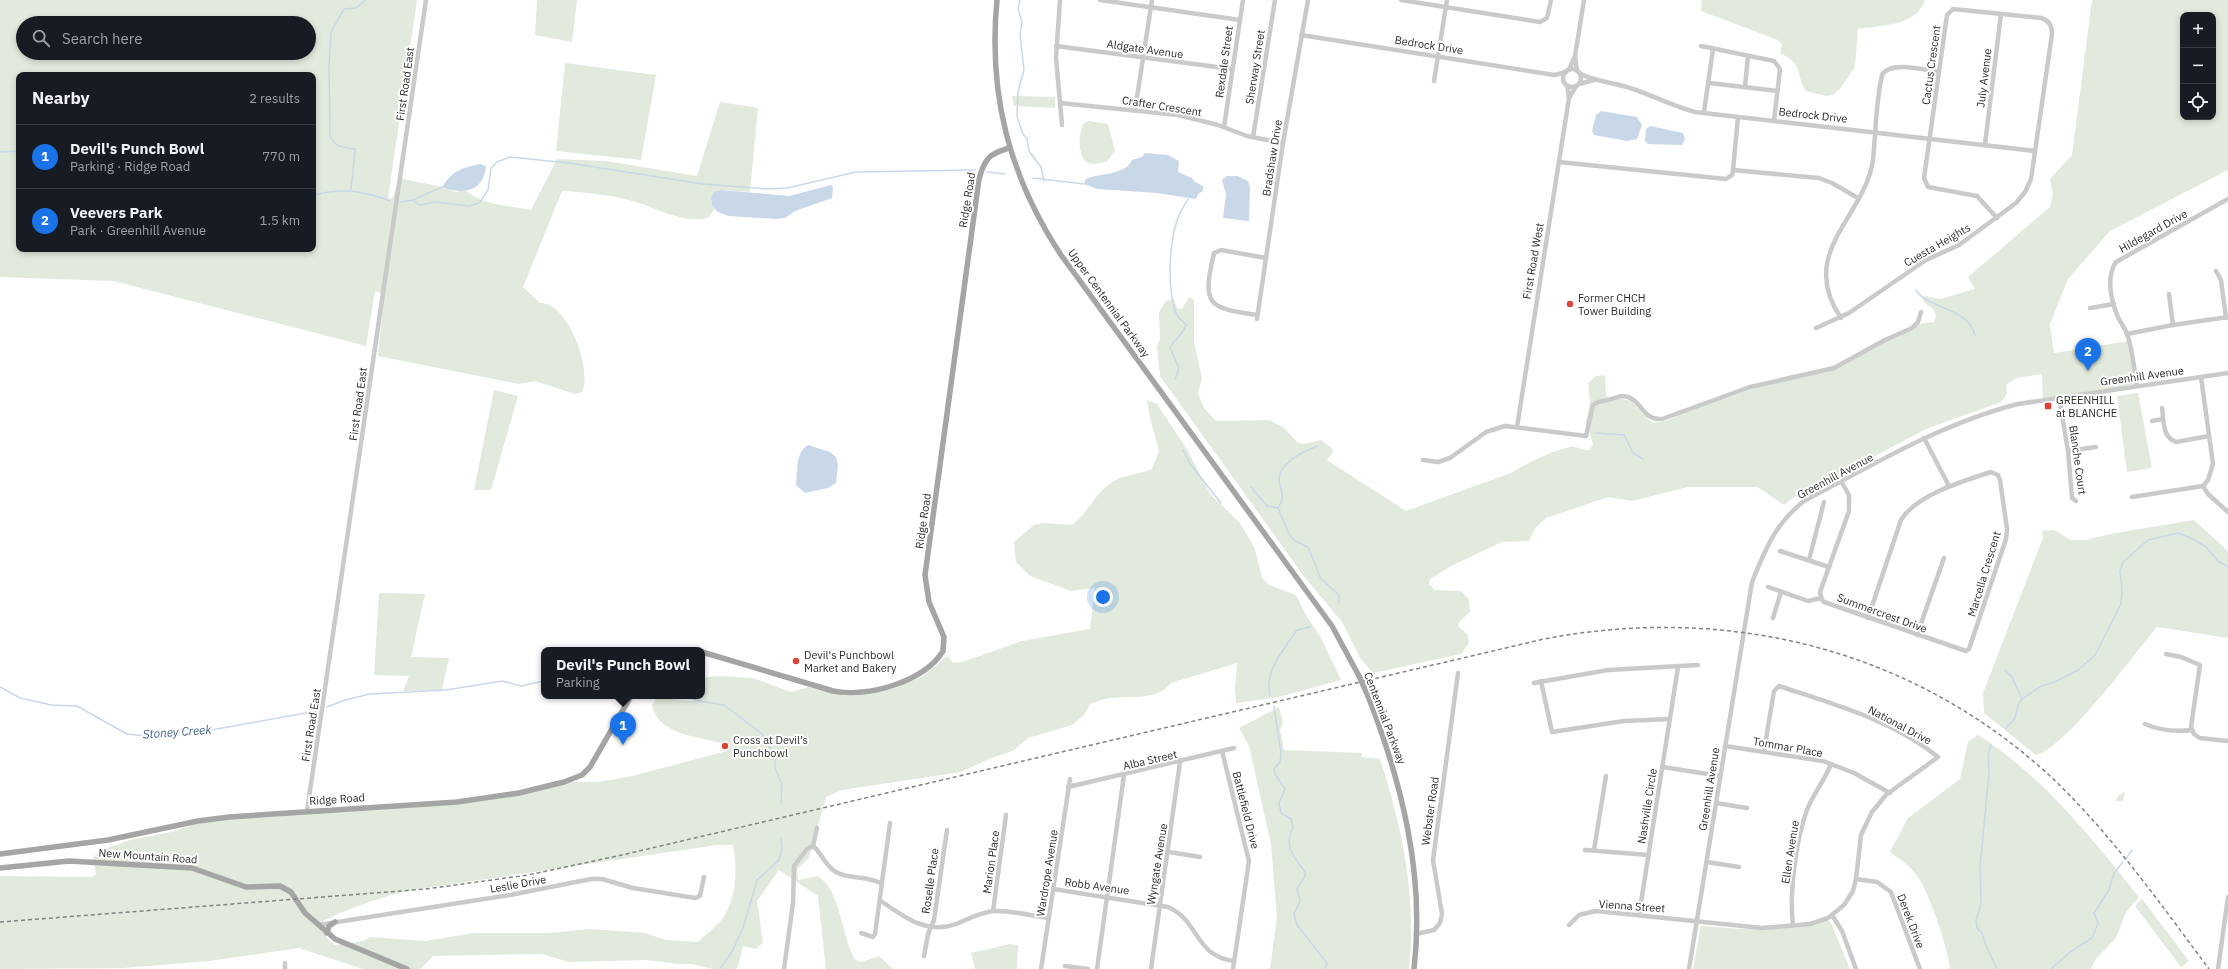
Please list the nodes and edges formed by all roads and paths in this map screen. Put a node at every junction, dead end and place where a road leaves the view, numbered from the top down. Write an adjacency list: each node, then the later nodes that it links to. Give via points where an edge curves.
1 (426, 0): 128 (street, First Road East)
2 (997, 0): 51 (main road, Upper Centennial Parkway, via 994,32 997,82)
3 (1060, 0): 18 (street)
4 (1100, 0): 13 (street)
5 (1152, 0): 13 (street)
6 (1243, 0): 16 (street, Rexdale Street)
7 (1275, 0): 47 (street, Sherway Street)
8 (1308, 0): 17 (street, Bradshaw Drive)
9 (1401, 0): 14 (street)
10 (1447, 0): 14 (street)
11 (1550, 0): 14 (street, via 1547,18 1540,22)
12 (1584, 0): 22 (street, First Road West)
13 (1152, 7): 16 (street); 24 (street)
14 (1446, 9): 21 (street)
15 (2001, 14): 28 (street, Cactus Crescent, via 1958,9 1949,11); 50 (street, July Avenue); 52 (street, Cactus Crescent, via 2044,19 2052,28)
16 (1240, 20): 25 (street, Rexdale Street)
17 (1301, 35): 21 (street, Bedrock Drive); 49 (street, Bradshaw Drive)
18 (1056, 46): 24 (street, Aldgate Avenue); 39 (street)
19 (1701, 46): 20 (street)
20 (1713, 49): 23 (street); 33 (street)
21 (1439, 56): 29 (street, Bedrock Drive); 32 (street)
22 (1575, 56): 26 (street, First Road West); 27 (street, First Road West)
23 (1748, 56): 36 (street); 37 (street, via 1774,61 1779,65)
24 (1144, 58): 25 (street, Aldgate Avenue); 40 (street)
25 (1232, 69): 45 (street, Rexdale Street)
26 (1567, 71): 27 (street); 29 (street, Bedrock Drive); 30 (street, First Road West)
27 (1578, 72): 31 (street, Bedrock Drive); 35 (street, First Road West, via 1581,79)
28 (1939, 72): 46 (street, via 1897,67 1886,70 1881,80); 48 (street, Cactus Crescent)
29 (1554, 75): 30 (street, Bedrock Drive)
30 (1564, 80): 34 (street, First Road West)
31 (1594, 80): 35 (street, Bedrock Drive); 41 (street, Bedrock Drive, via 1616,83 1669,104)
32 (1434, 81)
33 (1709, 83): 36 (street); 41 (street)
34 (1567, 85): 35 (street); 38 (street, First Road West)
35 (1577, 85): 38 (street, First Road West)
36 (1745, 87): 37 (street)
37 (1778, 91): 43 (street)
38 (1569, 98): 53 (street, First Road West)
39 (1060, 103): 40 (street, Crafter Crescent); 44 (street)
40 (1135, 110): 45 (street, Crafter Crescent, via 1193,118)
41 (1704, 112): 42 (street, Bedrock Drive)
42 (1738, 117): 43 (street, Bedrock Drive); 54 (street)
43 (1774, 121): 46 (street, Bedrock Drive)
44 (1062, 125)
45 (1224, 127): 47 (street, Crafter Crescent)
46 (1875, 131): 48 (street, Bedrock Drive); 55 (street, via 1872,165)
47 (1253, 138): 49 (street, Crafter Crescent)
48 (1930, 138): 50 (street, Bedrock Drive); 57 (street, Cactus Crescent, via 1924,178 1928,187 1977,196)
49 (1283, 143): 58 (street, Bradshaw Drive)
50 (1984, 144): 52 (street, Bedrock Drive)
51 (1009, 148): 93 (main road, Upper Centennial Parkway, via 1034,210 1061,254); 101 (main road, Ridge Road, via 990,155 982,167 979,179 925,574 929,602 944,637 943,651 924,672 908,680 882,688 849,693 833,692)
52 (2035, 151): 57 (street, Cuesta Heights, via 2025,192)
53 (1559, 162): 54 (street, via 1721,179 1732,175); 76 (street, First Road West)
54 (1733, 170): 55 (street, via 1819,178)
55 (1858, 198): 64 (street, via 1836,236 1828,264 1828,291)
56 (2228, 199): 61 (street, Hildegard Drive, via 2116,262 2110,276)
57 (1997, 218): 64 (street, Cuesta Heights, via 1959,245 1926,260)
58 (1266, 258): 58 (street, Bradshaw Drive, via 1221,250 1214,253 1208,285 1214,303 1225,311 1257,317)
59 (2216, 271): 65 (street, via 2221,280)
60 (2169, 294): 66 (street)
61 (2114, 304): 62 (street); 68 (street, Hildegard Drive, via 2117,316)
62 (2090, 308)
63 (1921, 312): 76 (street, via 1919,320 1912,328 1837,366 1821,372 1750,387 1663,418 1651,418 1633,400 1620,396 1594,404 1586,436)
64 (1841, 318): 67 (street, Cuesta Heights)
65 (2227, 318): 66 (street)
66 (2173, 325): 68 (street)
67 (1816, 328)
68 (2127, 334): 71 (street, Hildegard Drive)
69 (2228, 373): 70 (street, Greenhill Avenue)
70 (2201, 377): 71 (street, Greenhill Avenue); 77 (street)
71 (2137, 386): 72 (street, Greenhill Avenue)
72 (2059, 397): 78 (street, Greenhill Avenue, via 1983,412); 80 (street, Blanche Court)
73 (2162, 408): 74 (street)
74 (2163, 419): 75 (street); 77 (street, via 2166,434 2176,442)
75 (2152, 421)
76 (1517, 427): 81 (street, via 1505,426 1486,432 1450,458 1438,462)
77 (2209, 436): 84 (street, via 2213,464 2208,480)
78 (1924, 438): 82 (street, Greenhill Avenue); 83 (street)
79 (2096, 447): 80 (street)
80 (2068, 451): 86 (street, Blanche Court, via 2072,498)
81 (1423, 460)
82 (1841, 481): 92 (street, Summercrest Drive, via 1849,495 1849,511); 113 (street, Greenhill Avenue, via 1804,500 1789,513 1775,530 1766,547 1752,582)
83 (1949, 486): 98 (street, Marcella Crescent, via 1911,508 1903,516); 100 (street, Marcella Crescent, via 1991,472 1998,475 2007,529 1979,620)
84 (2203, 486): 85 (street); 88 (street)
85 (2132, 497)
86 (2076, 501)
87 (1824, 502): 91 (street)
88 (2228, 512)
89 (1780, 551): 91 (street)
90 (1944, 558): 99 (street)
91 (1808, 560): 92 (street)
92 (1829, 567): 96 (street, Summercrest Drive, via 1820,593)
93 (1299, 579): 164 (main road, Centennial Parkway, bridge, via 1332,626 1359,676 1393,764 1404,808 1414,880)
94 (1768, 587): 95 (street)
95 (1781, 592): 96 (street, via 1808,601); 97 (street)
96 (1821, 598): 98 (street, Summercrest Drive, via 1824,602)
97 (1772, 618)
98 (1868, 618): 99 (street, Summercrest Drive)
99 (1917, 635): 100 (street, Summercrest Drive)
100 (1966, 651)
101 (705, 653)
102 (2166, 654): 111 (street, via 2181,656 2200,665)
103 (1698, 665): 104 (street)
104 (1678, 667): 106 (street, via 1608,670); 109 (street, Nashville Circle)
105 (1458, 674): 164 (street, Webster Road, via 1433,860 1442,919 1434,930)
106 (1541, 682): 107 (street); 109 (street, via 1552,732 1624,721)
107 (1534, 683)
108 (629, 699): 128 (main road, Ridge Road, via 596,758 582,775 575,778 519,793 457,802)
109 (1670, 719): 119 (street, Nashville Circle)
110 (2145, 724): 111 (street, via 2159,729 2184,732)
111 (2192, 730): 112 (street, via 2199,737)
112 (2228, 741)
113 (1725, 746): 116 (street, Tommar Place); 122 (street, Greenhill Avenue)
114 (1234, 748): 115 (street, Alba Street)
115 (1222, 751): 117 (street, Alba Street); 166 (street, Battlefield Drive, via 1249,860)
116 (1764, 751): 118 (street, Tommar Place); 125 (street, National Drive, via 1774,691 1779,686 1847,708 1881,723 1938,757)
117 (1180, 762): 120 (street, Alba Street); 136 (street, Wyngate Avenue)
118 (1831, 764): 125 (street, Tommar Place, via 1854,773); 160 (street, Ellen Avenue, via 1803,821 1792,892)
119 (1663, 767): 122 (street); 138 (street, Nashville Circle)
120 (1124, 775): 124 (street, Alba Street); 147 (street)
121 (1606, 776): 135 (street)
122 (1720, 776): 126 (street, Greenhill Avenue)
123 (1070, 779): 124 (street, Wardrope Avenue)
124 (1068, 787): 146 (street, Wardrope Avenue)
125 (1890, 793): 144 (street, National Drive, via 1875,808 1866,824)
126 (1716, 803): 127 (street); 140 (street, Greenhill Avenue)
127 (1746, 808)
128 (307, 811): 137 (main road, Ridge Road, via 205,820 108,840)
129 (1006, 815): 151 (street, Marion Place)
130 (890, 823): 145 (street)
131 (817, 828): 133 (street)
132 (946, 830): 161 (street, Roselle Place)
133 (813, 846): 145 (street, via 836,872); 169 (street, via 807,849 794,866 793,903)
134 (1585, 850): 135 (street, Nashville Circle)
135 (1594, 850): 138 (street, Nashville Circle)
136 (1169, 852): 139 (street); 150 (street, Wyngate Avenue)
137 (0, 854)
138 (1649, 855): 152 (street)
139 (1200, 857)
140 (1707, 862): 141 (street); 155 (street, Greenhill Avenue)
141 (1739, 866)
142 (0, 868): 158 (main road, New Mountain Road, via 69,860 192,868 246,886 284,888 291,892 297,904)
143 (704, 877): 156 (street, Leslie Drive, via 700,896 695,898 591,879)
144 (1856, 879): 153 (street, National Drive, via 1849,898); 178 (street, Derek Drive, via 1877,882 1891,892)
145 (882, 884): 149 (street)
146 (1054, 889): 147 (street, Robb Avenue); 154 (street, Wardrope Avenue)
147 (1108, 896): 150 (street, Robb Avenue); 172 (street)
148 (2228, 897): 157 (street)
149 (881, 901): 161 (street, via 904,918); 163 (street, via 874,937)
150 (1160, 904): 166 (street, Robb Avenue, via 1183,916 1207,950 1215,956); 173 (street, Wyngate Avenue)
151 (993, 911): 154 (street); 161 (street, via 948,927)
152 (1639, 915): 155 (street, Vienna Street); 159 (street, Vienna Street, via 1596,912 1579,915)
153 (1832, 915): 160 (street, National Drive, via 1819,922); 177 (street, via 1842,931)
154 (1049, 918): 170 (street, Wardrope Avenue)
155 (1698, 920): 160 (street, National Drive, via 1759,928); 176 (street, Greenhill Avenue)
156 (336, 922): 158 (street, Leslie Drive); 162 (main road, via 329,926)
157 (2226, 924): 179 (street)
158 (318, 925): 162 (main road, New Mountain Road)
159 (1569, 925)
160 (1793, 925)
161 (932, 927): 165 (street, Roselle Place)
162 (327, 933): 168 (main road, New Mountain Road, via 335,939)
163 (861, 933)
164 (1416, 934): 175 (main road, Centennial Parkway)
165 (924, 956)
166 (1234, 961): 174 (street, Battlefield Drive)
167 (1065, 966): 171 (street)
168 (407, 969)
169 (784, 969)
170 (1042, 969)
171 (1088, 969)
172 (1097, 969)
173 (1151, 969)
174 (1232, 969)
175 (1414, 969)
176 (1689, 969)
177 (1856, 969)
178 (1920, 969)
179 (2218, 969)

